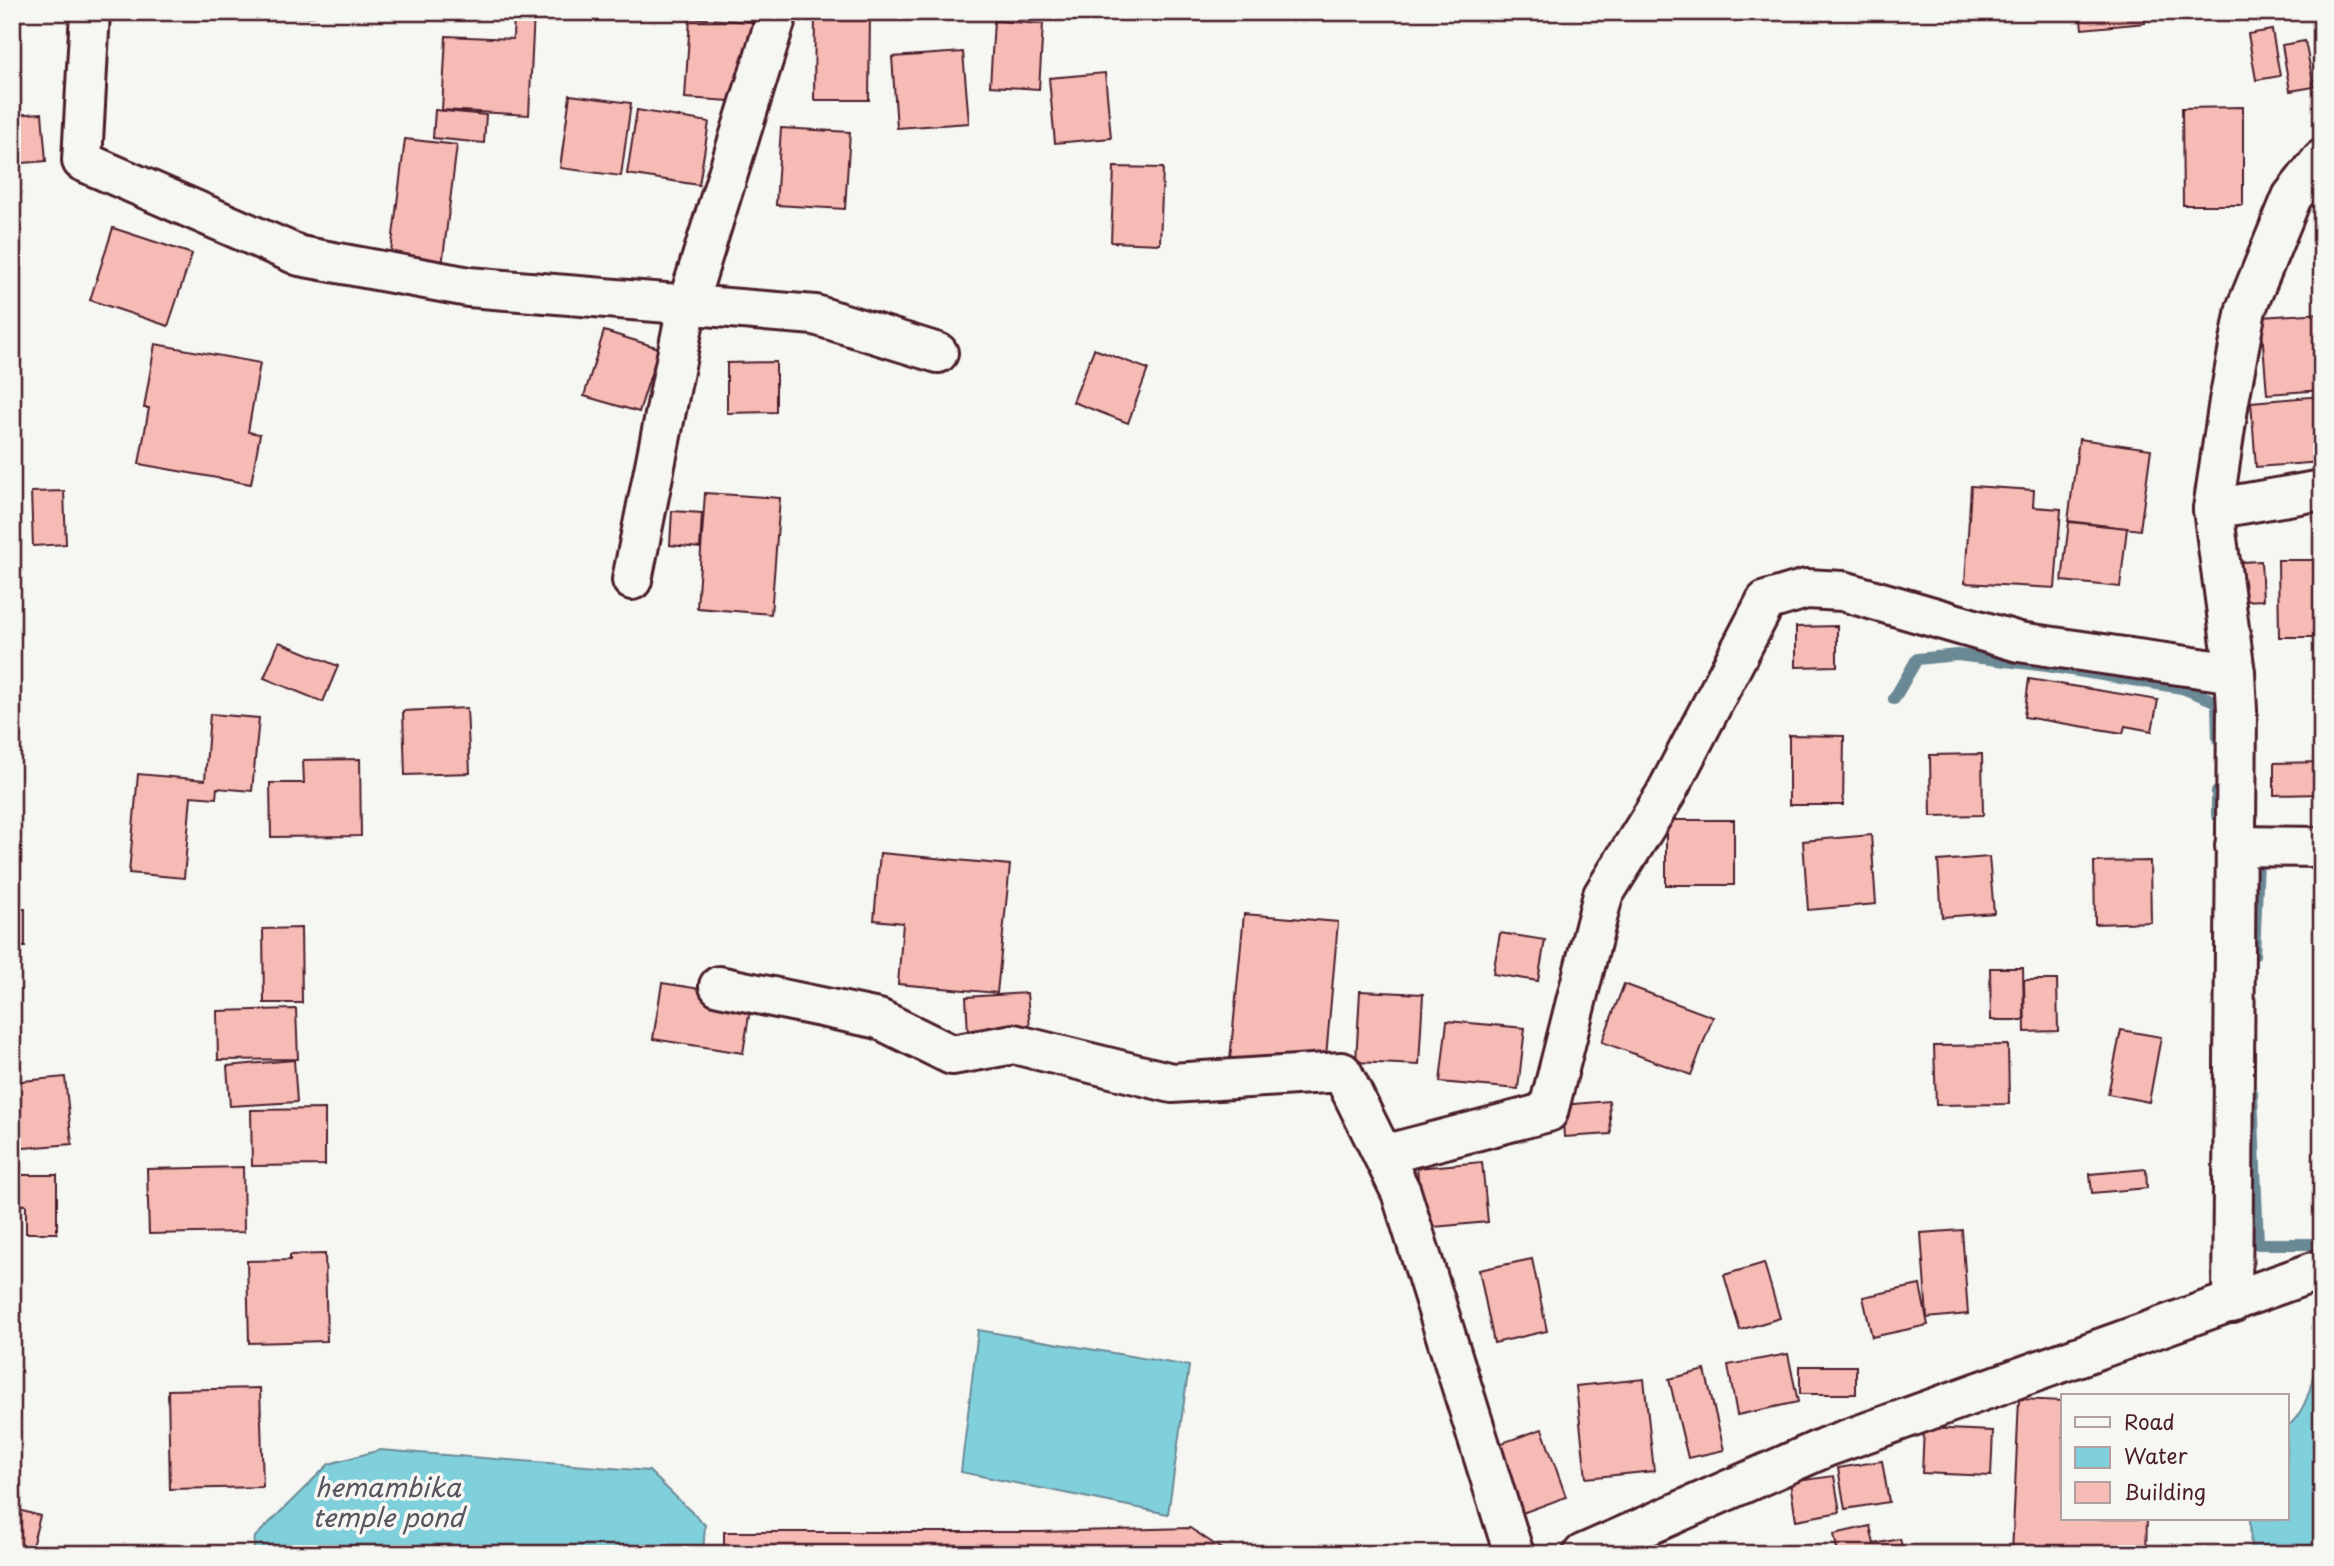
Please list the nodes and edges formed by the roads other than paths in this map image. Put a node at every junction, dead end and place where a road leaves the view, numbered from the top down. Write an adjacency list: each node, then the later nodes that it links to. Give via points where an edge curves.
1 (90, 12): 4 (street, via 82,161 300,256 469,287)
2 (778, 12): 4 (street)
3 (2322, 159): 7 (street, via 2292,197 2246,309)
4 (687, 306): 5 (street, via 815,315); 8 (street)
5 (938, 353)
6 (2322, 490): 7 (street)
7 (2213, 509): 9 (street)
8 (632, 580)
9 (2235, 673): 10 (street); 13 (street, via 2019,642 1843,591 1806,589 1766,601 1665,795 1603,895 1548,1112)
10 (2235, 846): 11 (street); 15 (street)
11 (2322, 847)
12 (719, 986): 13 (street, via 878,1019 953,1055 1014,1044 1172,1083 1342,1072)
13 (1383, 1155): 16 (street, via 1401,1192)
14 (2322, 1269): 15 (street)
15 (2232, 1303): 17 (street, via 1826,1447)
16 (1514, 1554)
17 (1583, 1554)

